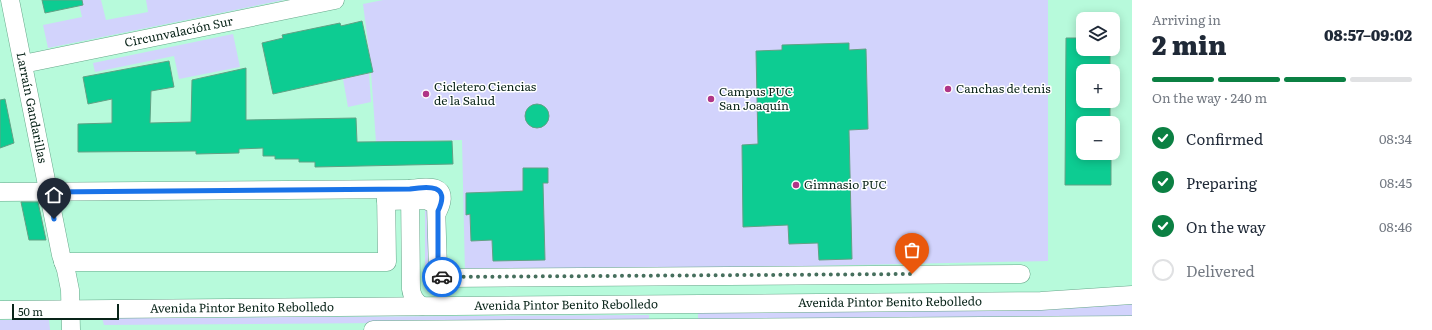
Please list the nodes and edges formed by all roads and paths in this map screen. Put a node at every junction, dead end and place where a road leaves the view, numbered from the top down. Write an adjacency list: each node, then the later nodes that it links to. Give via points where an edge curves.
1 (10, 0): 3 (street, Larraín Gandarillas)
2 (334, 0): 3 (street, Circunvalación Sur)
3 (23, 64): 5 (street, Larraín Gandarillas)
4 (0, 192): 5 (street)
5 (49, 192): 7 (street, via 322,190); 8 (street, Larraín Gandarillas)
6 (410, 194): 7 (street); 9 (street, via 436,205 438,269 440,275 445,278); 12 (street, via 411,288 412,296)
7 (386, 195): 8 (street, via 387,262)
8 (63, 262): 14 (street, Larraín Gandarillas, via 68,279)
9 (1021, 274)
10 (1132, 295): 11 (street, Avenida Pintor Benito Rebolledo, via 1047,301)
11 (671, 305): 12 (street, Avenida Pintor Benito Rebolledo); 19 (street)
12 (422, 306): 14 (street, Avenida Pintor Benito Rebolledo)
13 (0, 310): 14 (street, Avenida Pintor Benito Rebolledo)
14 (71, 310): 21 (street, Larraín Gandarillas)
15 (1132, 325): 18 (street, Avenida Pintor Benito Rebolledo)
16 (848, 328): 17 (street, Avenida Pintor Benito Rebolledo); 20 (street, Avenida Pintor Benito Rebolledo)
17 (1038, 328): 18 (street, Avenida Pintor Benito Rebolledo)
18 (1071, 328)
19 (671, 329): 20 (street, Avenida Pintor Benito Rebolledo); 22 (street, Avenida Pintor Benito Rebolledo)
20 (752, 329)
21 (71, 330)
22 (373, 330)

